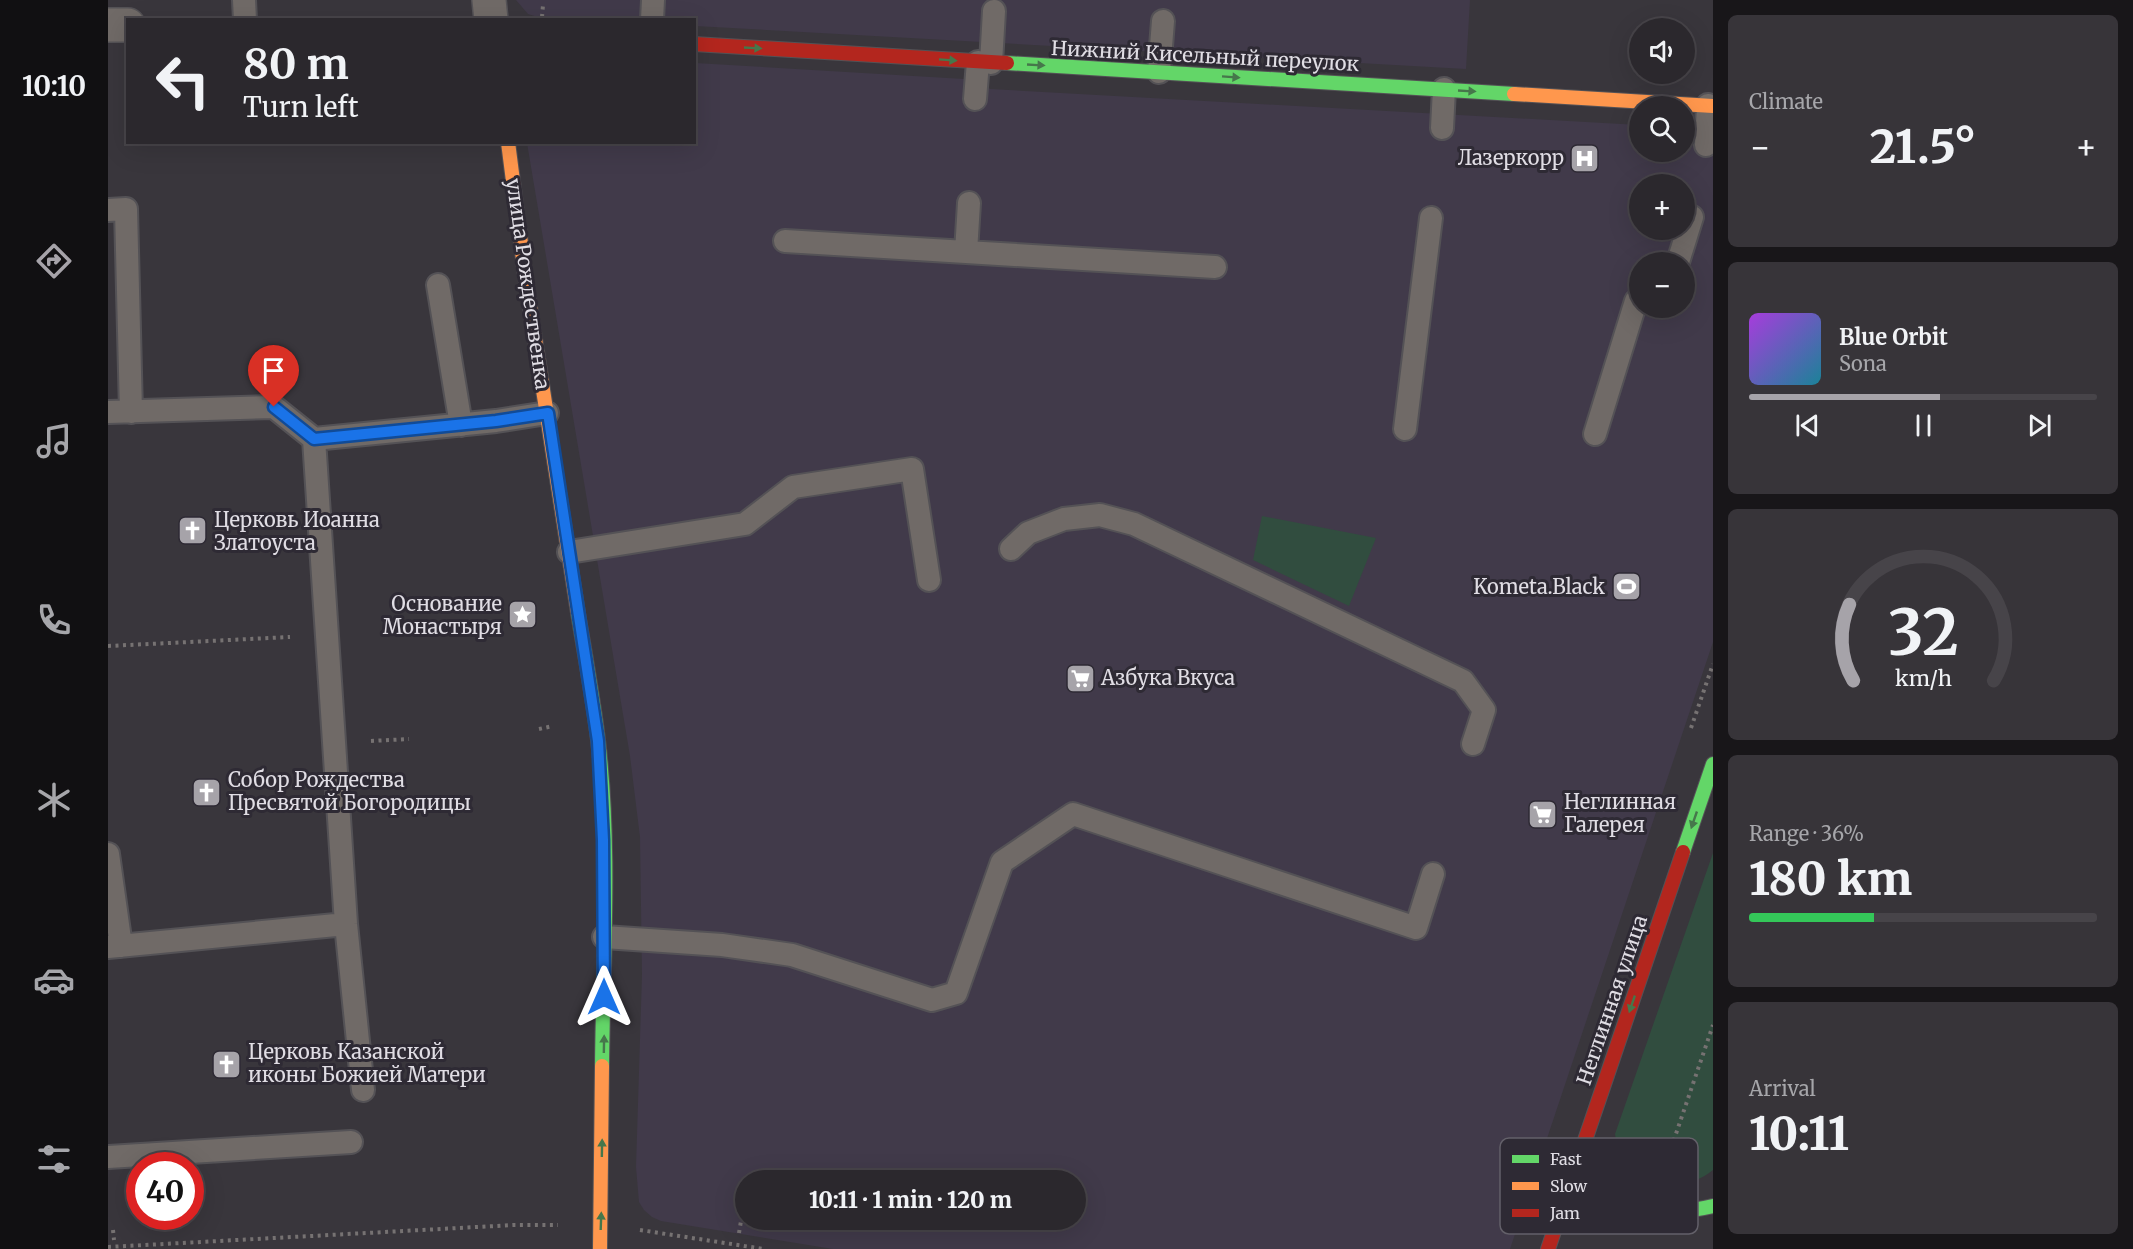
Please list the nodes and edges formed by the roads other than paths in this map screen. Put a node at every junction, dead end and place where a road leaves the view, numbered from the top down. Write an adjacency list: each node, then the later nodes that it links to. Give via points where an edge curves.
1 (244, 0): 5 (lane)
2 (489, 0): 6 (street)
3 (653, 0): 7 (lane)
4 (994, 11): 12 (lane)
5 (245, 18)
6 (491, 18)
7 (652, 18)
8 (1162, 21): 13 (lane)
9 (126, 25): 10 (street)
10 (108, 26)
11 (696, 44): 12 (street, Нижний Кисельный переулок, one-way to 12)
12 (984, 62): 13 (street, Нижний Кисельный переулок, one-way to 13); 15 (lane)
13 (1159, 72): 14 (street, Нижний Кисельный переулок, one-way to 14)
14 (1444, 90): 16 (street, Нижний Кисельный переулок, one-way to 16); 17 (lane)
15 (975, 99)
16 (1711, 106): 19 (lane)
17 (1442, 128)
18 (508, 144): 30 (street, улица Рождественка)
19 (1706, 145)
20 (969, 203): 24 (lane)
21 (108, 210): 28 (lane, via 126,209)
22 (1431, 218): 32 (lane)
23 (785, 241): 24 (lane)
24 (966, 252): 25 (lane)
25 (1215, 267)
26 (438, 285): 31 (lane)
27 (1631, 318): 33 (lane)
28 (131, 411): 29 (lane); 34 (lane, via 274,407)
29 (108, 412)
30 (548, 413): 31 (lane); 36 (street, улица Рождественка)
31 (461, 425): 34 (lane)
32 (1406, 429)
33 (1595, 434)
34 (314, 439): 42 (lane)
35 (1011, 549): 38 (lane, via 1028,533 1064,519 1100,515 1134,524 1462,681 1484,710)
36 (568, 552): 37 (lane, via 745,524 793,487 912,469); 43 (street, улица Рождественка, via 598,741)
37 (929, 580)
38 (1473, 744)
39 (1713, 764): 46 (street, Неглинная улица, one-way to 46)
40 (108, 854): 44 (lane)
41 (1433, 874): 43 (lane, via 1416,928 1073,813 1002,862 956,993 932,1000 792,955 722,945)
42 (346, 924): 44 (lane); 45 (lane)
43 (604, 938): 52 (street, улица Рождественка, one-way to 43)
44 (115, 946)
45 (363, 1090)
46 (1587, 1138)
47 (351, 1142): 48 (lane)
48 (108, 1157)
49 (1713, 1206): 50 (street)
50 (1698, 1211)
51 (1553, 1234): 53 (street, Неглинная улица)
52 (600, 1249)
53 (1548, 1249)

